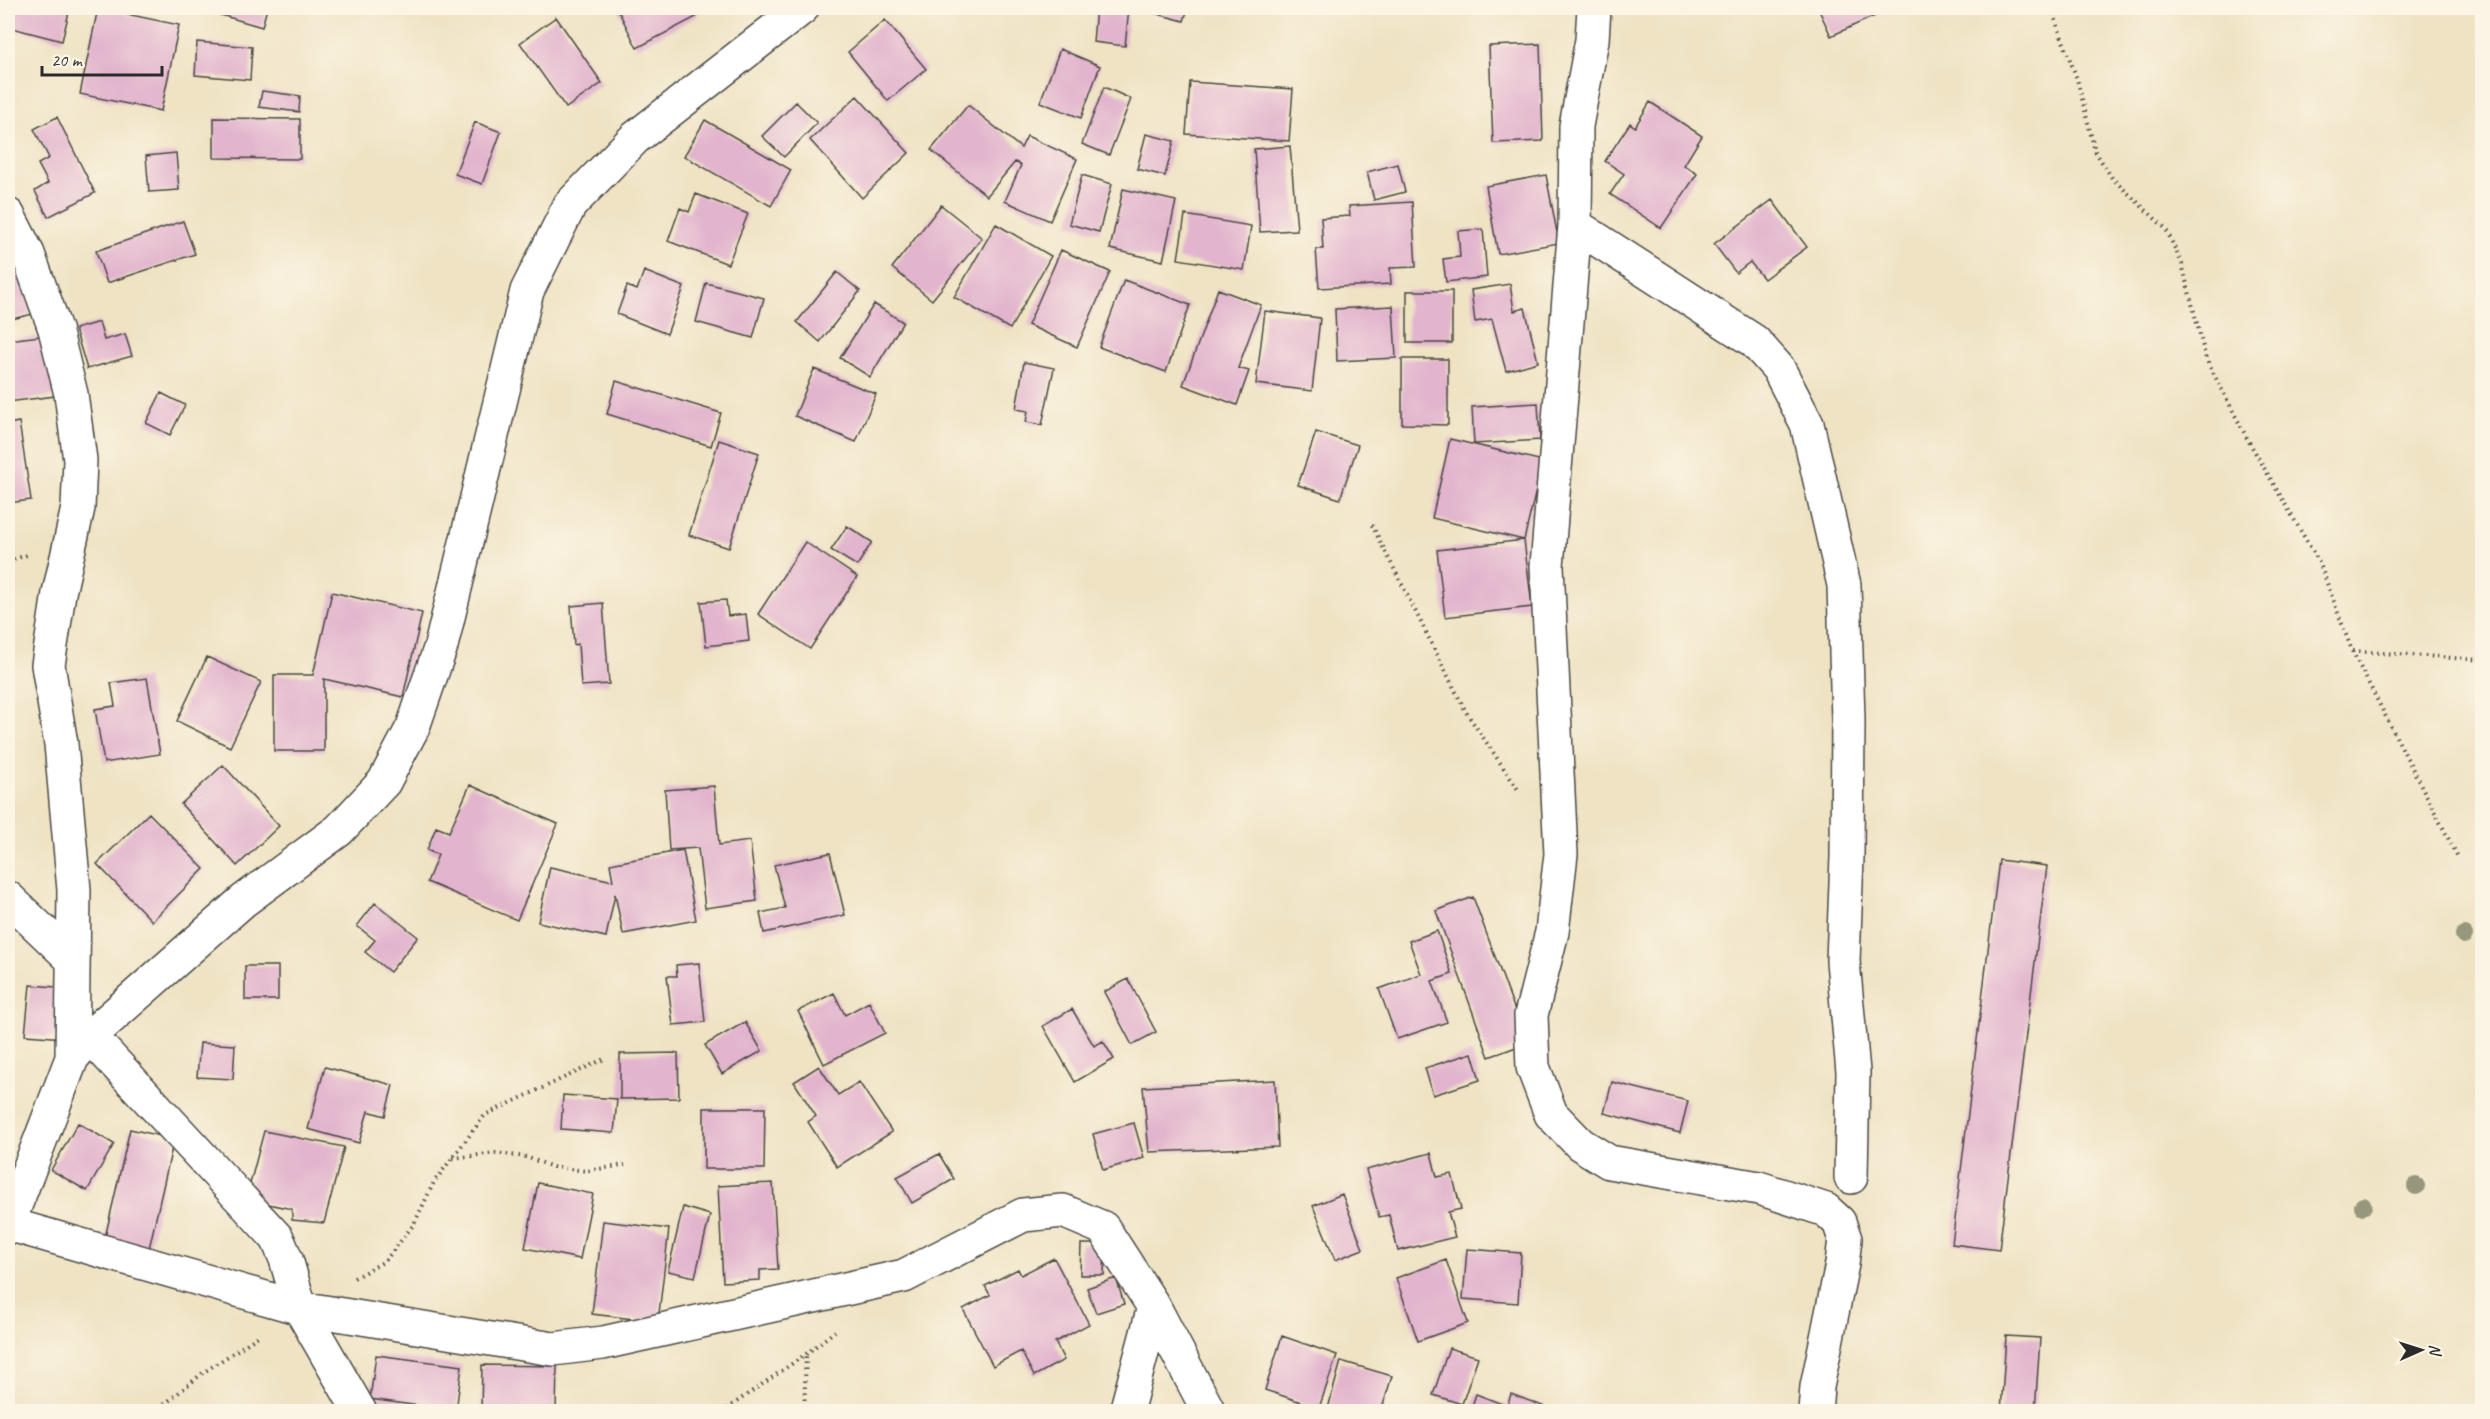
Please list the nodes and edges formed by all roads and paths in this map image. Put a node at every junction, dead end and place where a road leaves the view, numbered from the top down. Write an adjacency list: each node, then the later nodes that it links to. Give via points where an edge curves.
1 (802, 8): 13 (street, via 635,138 570,205 527,291 441,646 413,727 384,782 339,830 243,901)
2 (1594, 8): 5 (street, via 1576,126)
3 (2051, 8): 7 (path, via 2077,79 2095,151 2112,178 2166,229 2182,264 2206,359 2320,564)
4 (8, 215): 12 (street, via 28,254 55,329 71,394 80,460 78,508 48,665 61,744 74,890)
5 (1575, 225): 17 (street, via 1754,341 1778,368 1807,424 1844,585 1848,720 1844,961 1853,1072); 29 (street, via 1547,567 1561,854 1552,932 1531,1015 1533,1067 1551,1114 1580,1144 1609,1162 1759,1188 1826,1210 1839,1222 1845,1239 1842,1264)
6 (1372, 525): 9 (path, via 1466,712)
7 (2352, 651): 8 (path); 10 (path)
8 (2482, 660)
9 (1524, 798)
10 (2459, 859)
11 (8, 898): 12 (street)
12 (73, 960): 13 (street)
13 (81, 1047): 18 (street); 20 (street, via 277,1238)
14 (603, 1059): 15 (path, via 485,1115)
15 (452, 1159): 16 (path, via 496,1153 585,1171); 20 (path, via 434,1182 414,1224 385,1261)
16 (625, 1165)
17 (1851, 1177)
18 (8, 1224): 20 (street)
19 (1154, 1307): 20 (street, via 1103,1228 1063,1211 1023,1215 904,1276 603,1344 553,1349); 27 (street); 28 (street)
20 (300, 1308): 23 (path, via 204,1372); 24 (street)
21 (842, 1326): 22 (path)
22 (806, 1354): 25 (path); 26 (path)
23 (156, 1412)
24 (360, 1412)
25 (722, 1412)
26 (804, 1412)
27 (1126, 1412)
28 (1209, 1412)
29 (1815, 1412)

